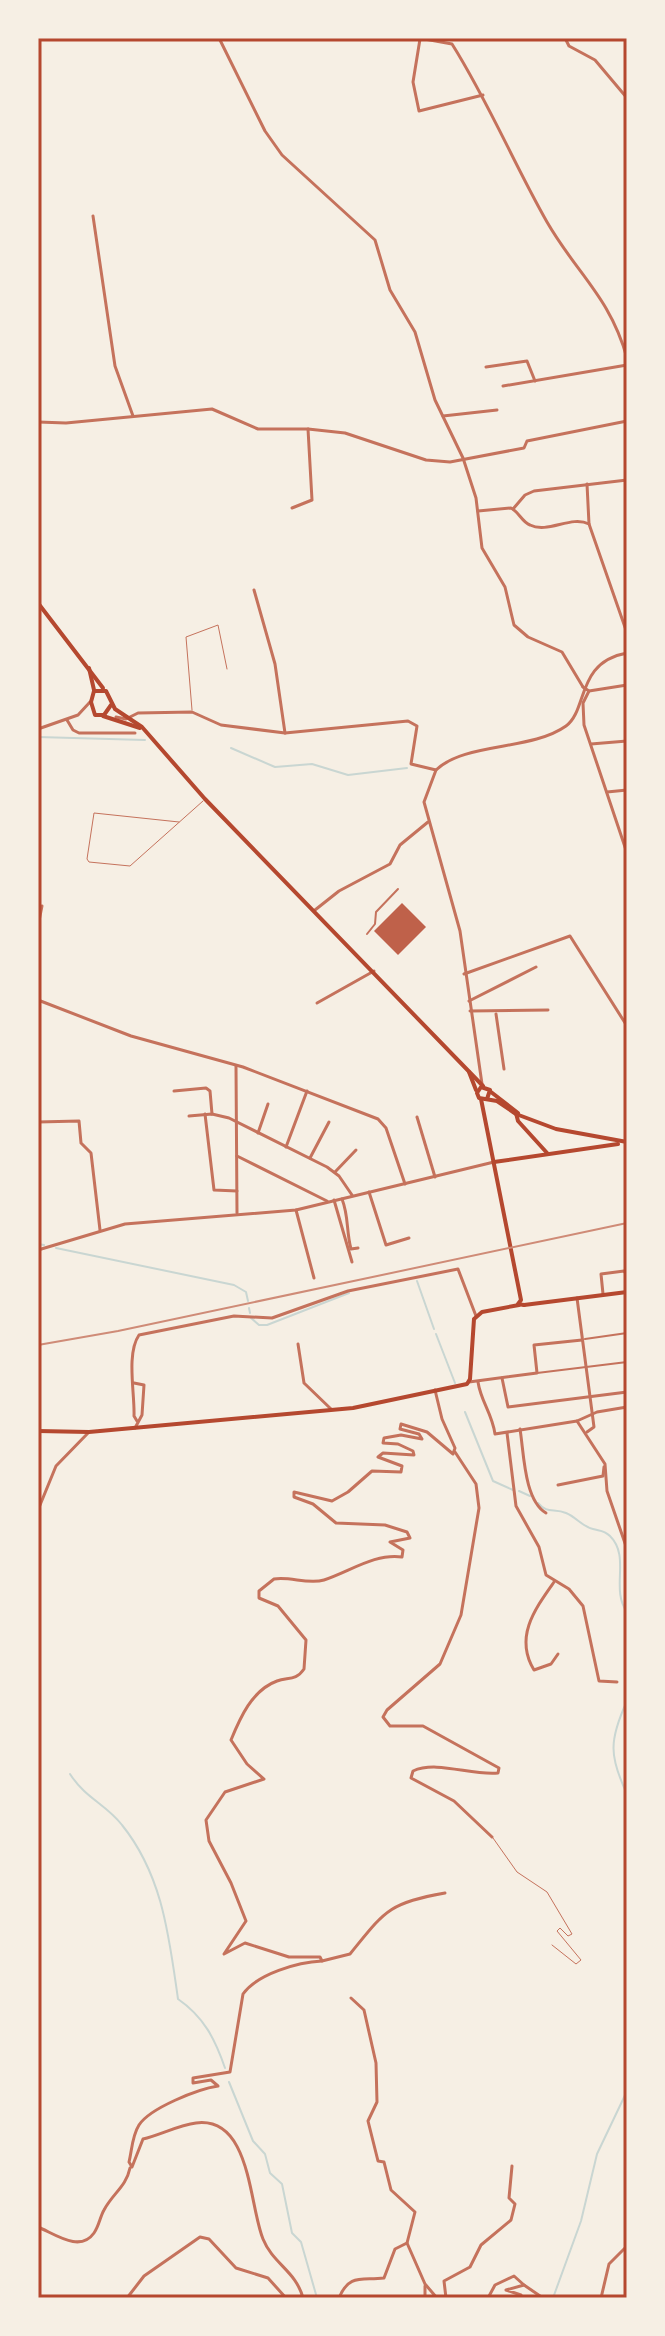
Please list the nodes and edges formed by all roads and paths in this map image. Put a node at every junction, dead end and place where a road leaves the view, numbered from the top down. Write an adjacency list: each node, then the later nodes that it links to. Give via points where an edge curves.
1 (219, 38): 14 (street, via 282,155 375,240 390,290 415,332)
2 (565, 38): 5 (street, via 569,46 595,60)
3 (419, 39): 4 (street, via 452,44); 4 (street, via 413,82 419,111)
4 (483, 95): 7 (street, via 550,226 614,316)
5 (627, 98)
6 (93, 216): 13 (street, via 115,366)
7 (627, 358)
8 (627, 365): 10 (street)
9 (486, 367): 10 (street, via 527,361)
10 (535, 381): 11 (street)
11 (503, 386)
12 (497, 410): 14 (street)
13 (133, 416): 16 (street); 17 (street, via 212,409 263,431)
14 (443, 416): 18 (street)
15 (627, 421): 18 (street)
16 (38, 422)
17 (308, 429): 18 (street, via 363,437 426,460); 21 (street, via 312,500)
18 (463, 458): 23 (street)
19 (627, 480): 20 (street)
20 (587, 484): 22 (street, via 528,492); 24 (street)
21 (292, 508)
22 (513, 509): 23 (street); 24 (street, via 533,526)
23 (478, 511): 32 (street, via 477,533 505,587 514,625 562,652)
24 (589, 524): 27 (street)
25 (254, 590): 50 (street, via 275,664)
26 (38, 603): 29 (main road)
27 (627, 633)
28 (627, 653): 32 (street, via 604,663)
29 (88, 665): 33 (main road); 34 (main road)
30 (227, 669): 39 (lane, via 218,625 186,637)
31 (627, 685): 35 (street)
32 (583, 687): 35 (street); 38 (street)
33 (103, 688): 34 (main road); 37 (main road)
34 (94, 691): 36 (main road)
35 (589, 691): 40 (street)
36 (92, 699): 41 (street); 42 (main road)
37 (111, 705): 43 (main road); 45 (main road)
38 (575, 711): 40 (street); 53 (street, via 564,727 547,735 457,758)
39 (192, 712): 45 (street); 50 (street, via 221,725)
40 (582, 713): 52 (street)
41 (78, 715): 42 (street); 46 (street)
42 (95, 715): 43 (main road)
43 (103, 716): 44 (main road)
44 (116, 717): 45 (street); 48 (main road)
45 (129, 717): 48 (main road)
46 (67, 720): 47 (street); 49 (street, via 79,733)
47 (38, 729)
48 (145, 731): 56 (main road)
49 (135, 733)
50 (285, 733): 53 (street, via 408,721 417,726 411,764)
51 (627, 741): 52 (street)
52 (591, 744): 55 (street)
53 (436, 770): 58 (street, via 424,797)
54 (627, 790): 55 (street)
55 (607, 792): 59 (street)
56 (205, 799): 57 (lane); 62 (main road)
57 (179, 822): 57 (lane, via 130,866 89,862 94,813)
58 (428, 822): 62 (street, via 400,845 390,864); 67 (street, via 456,909)
59 (627, 853)
60 (398, 889): 64 (street, via 376,912)
61 (42, 906): 63 (street)
62 (315, 910): 66 (main road)
63 (38, 926)
64 (367, 934)
65 (536, 967): 69 (street)
66 (374, 971): 70 (street); 76 (main road)
67 (464, 974): 69 (street); 74 (street, via 570,936)
68 (38, 1000): 75 (street, via 131,1036)
69 (469, 1001): 72 (street)
70 (317, 1003)
71 (548, 1010): 73 (street)
72 (470, 1011): 73 (street); 78 (street)
73 (496, 1012): 77 (street)
74 (627, 1026)
75 (236, 1066): 80 (street); 92 (street)
76 (465, 1067): 78 (main road); 82 (main road)
77 (504, 1069)
78 (482, 1086): 81 (main road); 82 (main road)
79 (174, 1091): 87 (street, via 206,1088)
80 (307, 1091): 95 (street); 105 (street, via 383,1122)
81 (490, 1092): 83 (main road); 85 (main road)
82 (477, 1093): 83 (main road)
83 (484, 1099): 85 (main road); 101 (main road)
84 (268, 1104): 93 (street)
85 (516, 1113): 94 (main road, via 556,1129); 97 (main road)
86 (205, 1114): 87 (street); 88 (street); 106 (street, via 214,1190)
87 (212, 1114): 92 (street)
88 (189, 1116)
89 (417, 1117): 104 (street)
90 (38, 1122): 114 (street, via 79,1121)
91 (329, 1122): 99 (street)
92 (237, 1123): 93 (street); 98 (street)
93 (258, 1133): 95 (street)
94 (624, 1142): 97 (main road)
95 (286, 1147): 99 (street)
96 (356, 1150): 102 (street)
97 (548, 1154): 100 (main road)
98 (237, 1156): 106 (street); 111 (street)
99 (310, 1158): 102 (street)
100 (502, 1161): 101 (main road); 103 (main road)
101 (494, 1162): 103 (main road); 104 (street)
102 (335, 1172): 108 (street)
103 (496, 1173): 124 (main road)
104 (435, 1177): 105 (street)
105 (405, 1184): 107 (street)
106 (237, 1191): 113 (street)
107 (369, 1192): 108 (street); 115 (street, via 386,1245)
108 (352, 1195): 109 (street)
109 (342, 1198): 110 (street); 116 (street, via 351,1249)
110 (334, 1200): 111 (street); 118 (street)
111 (328, 1202): 112 (street)
112 (296, 1210): 113 (street); 120 (street)
113 (237, 1213): 114 (street)
114 (100, 1230): 117 (street)
115 (409, 1238)
116 (358, 1248)
117 (38, 1250)
118 (352, 1262)
119 (627, 1275): 122 (street, via 601,1274)
120 (314, 1278)
121 (627, 1292): 122 (main road)
122 (603, 1294): 123 (main road)
123 (577, 1298): 124 (main road); 127 (street)
124 (521, 1303): 125 (main road)
125 (476, 1316): 133 (main road); 135 (street, via 461,1269 417,1277 348,1291 272,1318 234,1316 139,1335)
126 (627, 1333): 127 (street)
127 (582, 1340): 130 (street); 131 (street, via 534,1345)
128 (298, 1344): 140 (street, via 304,1383)
129 (627, 1362): 130 (street)
130 (585, 1367): 131 (street); 138 (street)
131 (537, 1373): 132 (street)
132 (502, 1378): 134 (street); 138 (street, via 508,1407)
133 (469, 1382): 134 (street); 136 (main road)
134 (478, 1382): 149 (street, via 495,1434)
135 (134, 1383): 142 (street); 142 (street, via 144,1385)
136 (435, 1390): 140 (main road); 150 (street)
137 (627, 1392): 138 (street)
138 (589, 1397): 141 (street)
139 (627, 1407): 141 (street)
140 (331, 1409): 144 (main road)
141 (591, 1415): 143 (street); 148 (street, via 594,1427)
142 (137, 1421): 144 (street)
143 (577, 1421): 145 (street); 148 (street)
144 (135, 1428): 147 (main road)
145 (520, 1429): 149 (street); 154 (street, via 531,1491)
146 (38, 1431): 147 (main road)
147 (89, 1432): 153 (street, via 56,1466)
148 (587, 1432): 151 (street)
149 (507, 1433): 156 (street, via 516,1506 539,1547 546,1575)
150 (455, 1451): 159 (street, via 476,1484 479,1508 461,1615 440,1664 383,1717 390,1726 432,1729 499,1768 498,1773 479,1774 425,1767 413,1771 411,1778 454,1801); 162 (street, via 449,1454 427,1432 401,1424 400,1429 422,1439 401,1435 384,1438 383,1443 398,1444 414,1455 378,1457 402,1466 401,1472 372,1471 332,1501 294,1492 294,1497 313,1504 336,1523 385,1525 407,1532 408,1540 390,1542 404,1554 320,1581 274,1579 257,1595 278,1606 306,1640 308,1651 302,1673 261,1690 232,1736 232,1743 263,1780 225,1792 207,1814 209,1841 246,1921 224,1954 245,1943)
151 (605, 1464): 152 (street, via 603,1476); 155 (street, via 607,1491)
152 (558, 1485)
153 (38, 1510)
154 (546, 1513)
155 (627, 1549)
156 (554, 1582): 157 (street, via 529,1618 526,1632 534,1670 551,1664); 158 (street, via 569,1589 583,1608 599,1681)
157 (558, 1654)
158 (617, 1682)
159 (492, 1837): 161 (lane, via 517,1872 547,1892 572,1934 557,1931 581,1960 569,1962)
160 (445, 1893): 162 (street, via 398,1905 372,1923 350,1954)
161 (552, 1945)
162 (322, 1961): 165 (street, via 250,1985 243,1994 230,2072 193,2078 193,2083 211,2080 218,2086 199,2089 142,2120)
163 (351, 1998): 167 (street, via 364,2010 376,2063 377,2102 368,2121 378,2161 384,2162 391,2190 415,2212)
164 (512, 2166): 177 (street, via 511,2220 481,2245 470,2267 444,2281)
165 (130, 2168): 166 (street, via 124,2186 87,2239 65,2240); 173 (street, via 146,2138 198,2123 229,2136 247,2164 253,2207 268,2252 290,2271)
166 (38, 2227)
167 (407, 2243): 169 (street); 174 (street, via 395,2249 384,2278 358,2277 345,2285)
168 (626, 2247): 181 (street, via 609,2264)
169 (425, 2284): 175 (street); 176 (street)
170 (524, 2285): 178 (street, via 514,2276 506,2277); 179 (street, via 506,2290); 180 (street)
171 (127, 2298): 172 (street, via 144,2276 200,2237 209,2239 236,2268 268,2278)
172 (286, 2298)
173 (303, 2298)
174 (339, 2298)
175 (425, 2298)
176 (437, 2298)
177 (446, 2298)
178 (488, 2298)
179 (520, 2298)
180 (543, 2298)
181 (601, 2298)

